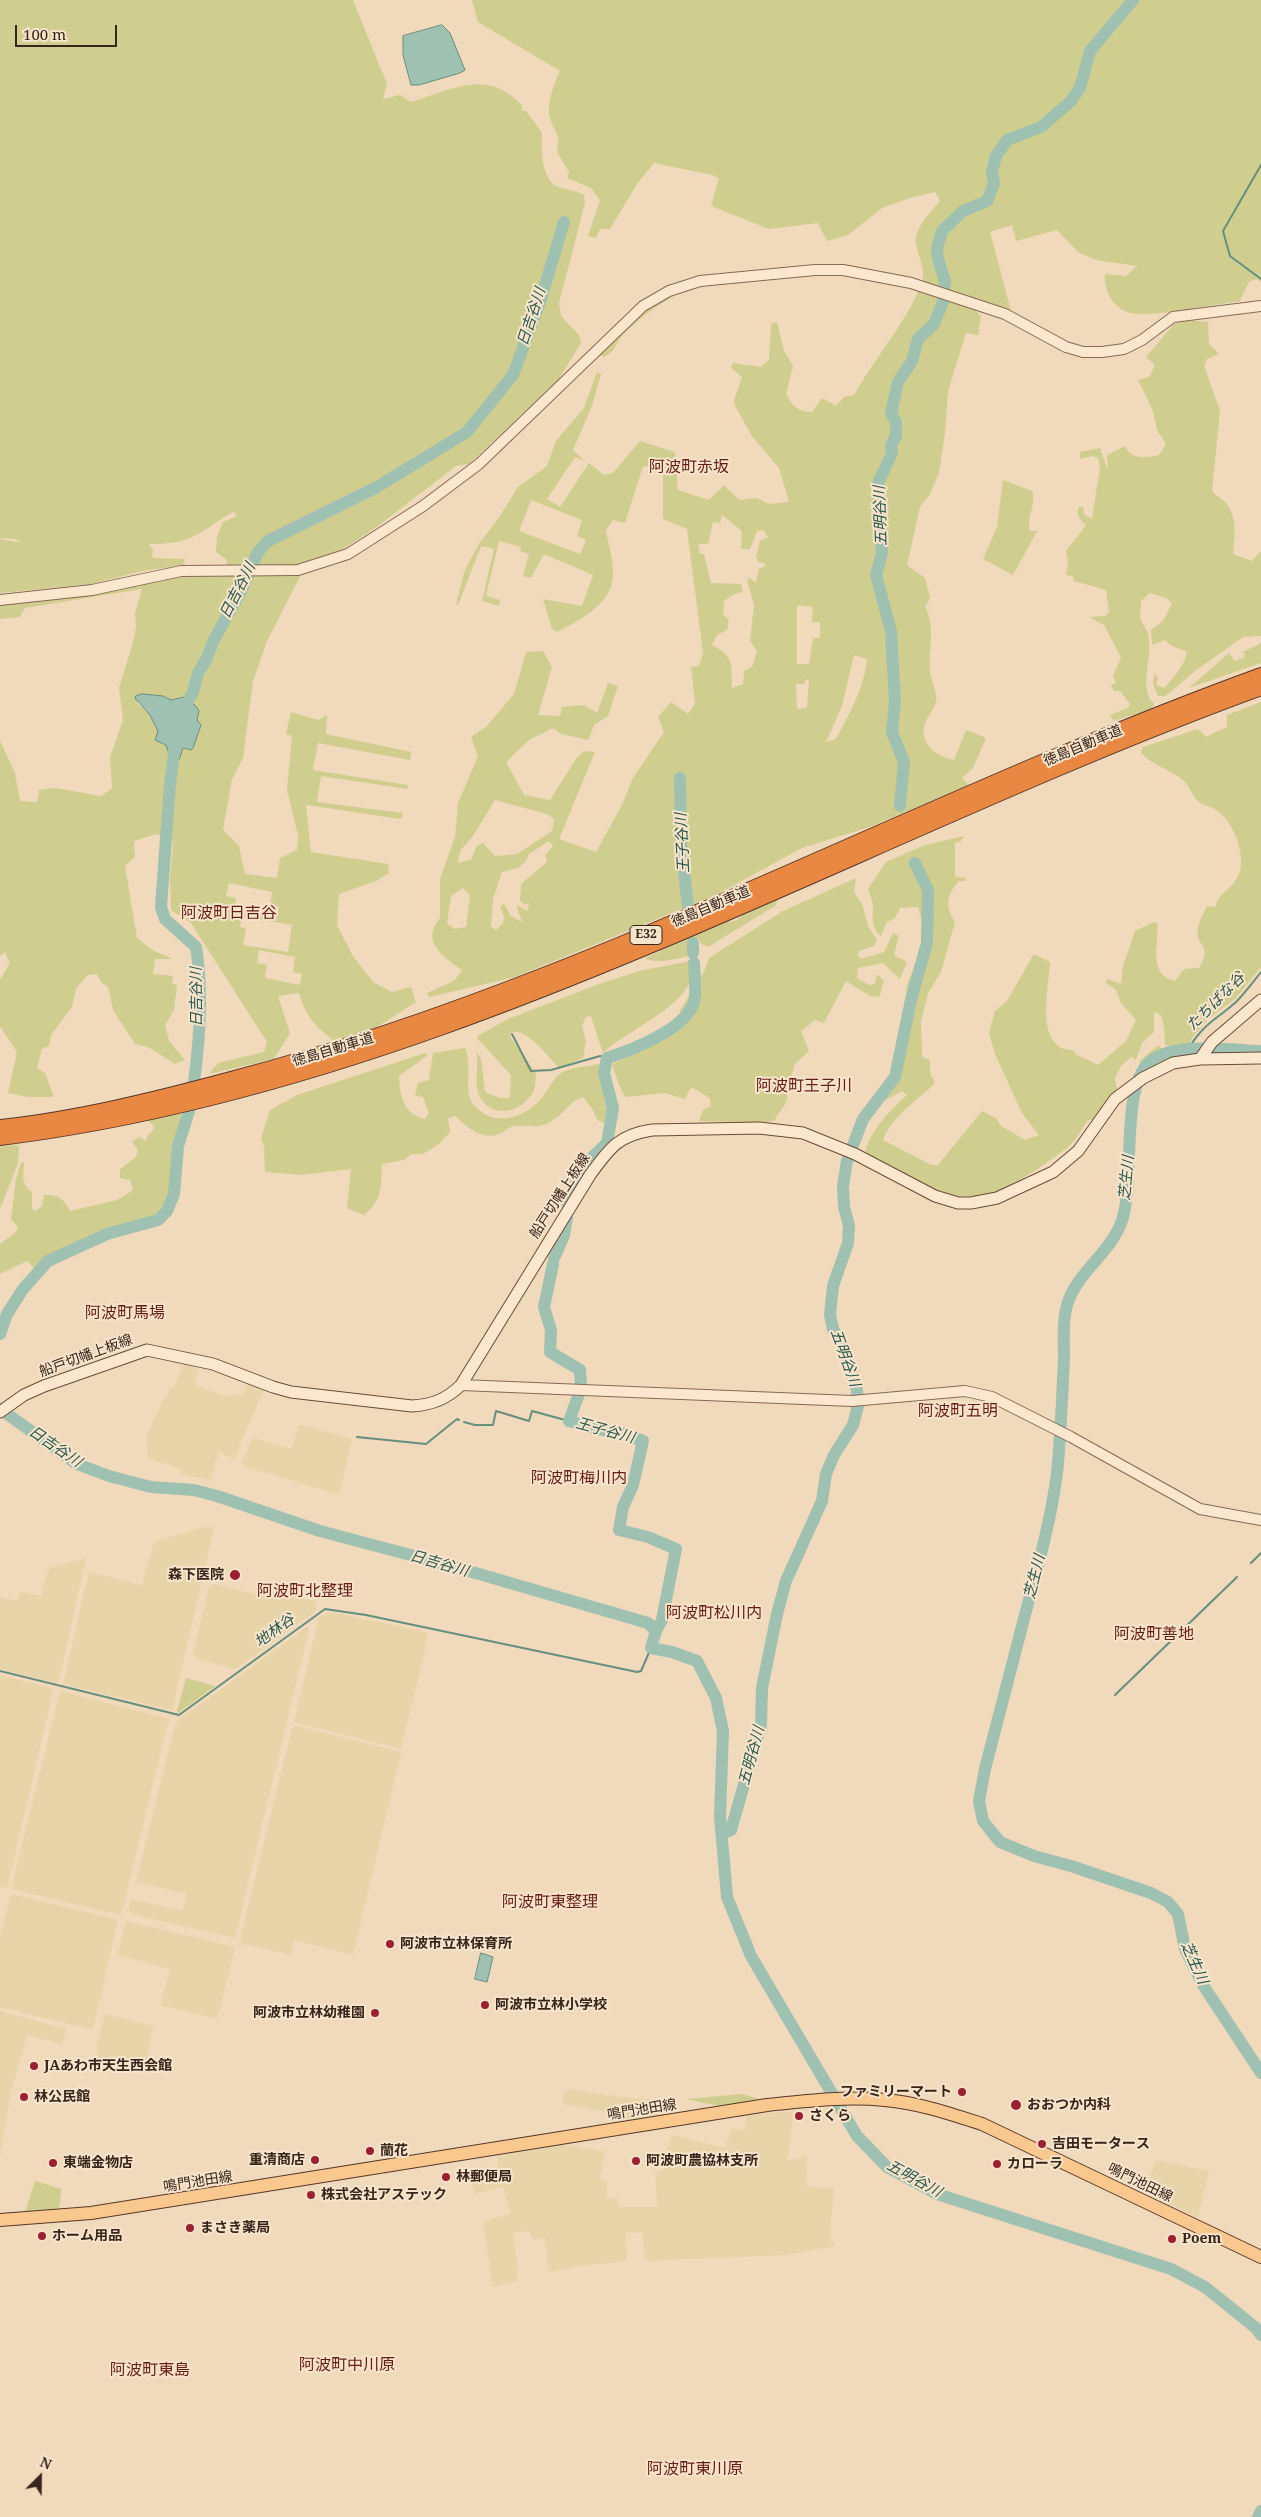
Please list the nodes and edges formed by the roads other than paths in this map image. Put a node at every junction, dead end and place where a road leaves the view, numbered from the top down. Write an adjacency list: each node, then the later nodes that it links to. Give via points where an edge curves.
1 (1261, 306): 2 (street, via 1173,317 1124,349 1083,352 1066,347 1021,321 980,305 911,283 858,272 815,270 716,278 669,291 632,315 479,464 423,506 348,554 298,570 181,571 92,590)
2 (0, 600)
3 (1261, 675): 10 (highway, 徳島自動車道 / E32, via 1163,712 963,796 630,941 407,1027 317,1056 169,1096)
4 (1261, 688): 6 (highway, 徳島自動車道 / E32)
5 (1261, 696): 6 (highway)
6 (1215, 705): 10 (highway, 徳島自動車道 / E32, via 1043,775 633,953 413,1036 324,1066 171,1107)
7 (1261, 1000): 8 (main road, via 1212,1042)
8 (1201, 1056): 9 (main road, 船戸切幡上板線); 11 (main road, 船戸切幡上板線, via 1173,1063 1124,1092 1069,1160 1053,1172 985,1201 958,1203 935,1196 850,1152 803,1133 779,1129 636,1132 609,1149 590,1175)
9 (1261, 1058)
10 (5, 1132)
11 (461, 1385): 12 (main road, 船戸切幡上板線, via 438,1401 412,1406 291,1392 213,1364 147,1350 44,1386 24,1395); 13 (street, via 852,1402 978,1393 1053,1428 1200,1509)
12 (4, 1410)
13 (1261, 1520)
14 (0, 2220): 15 (main road, 鳴門池田線, via 91,2213 747,2108 849,2100 902,2102 982,2124)
15 (1261, 2257)

